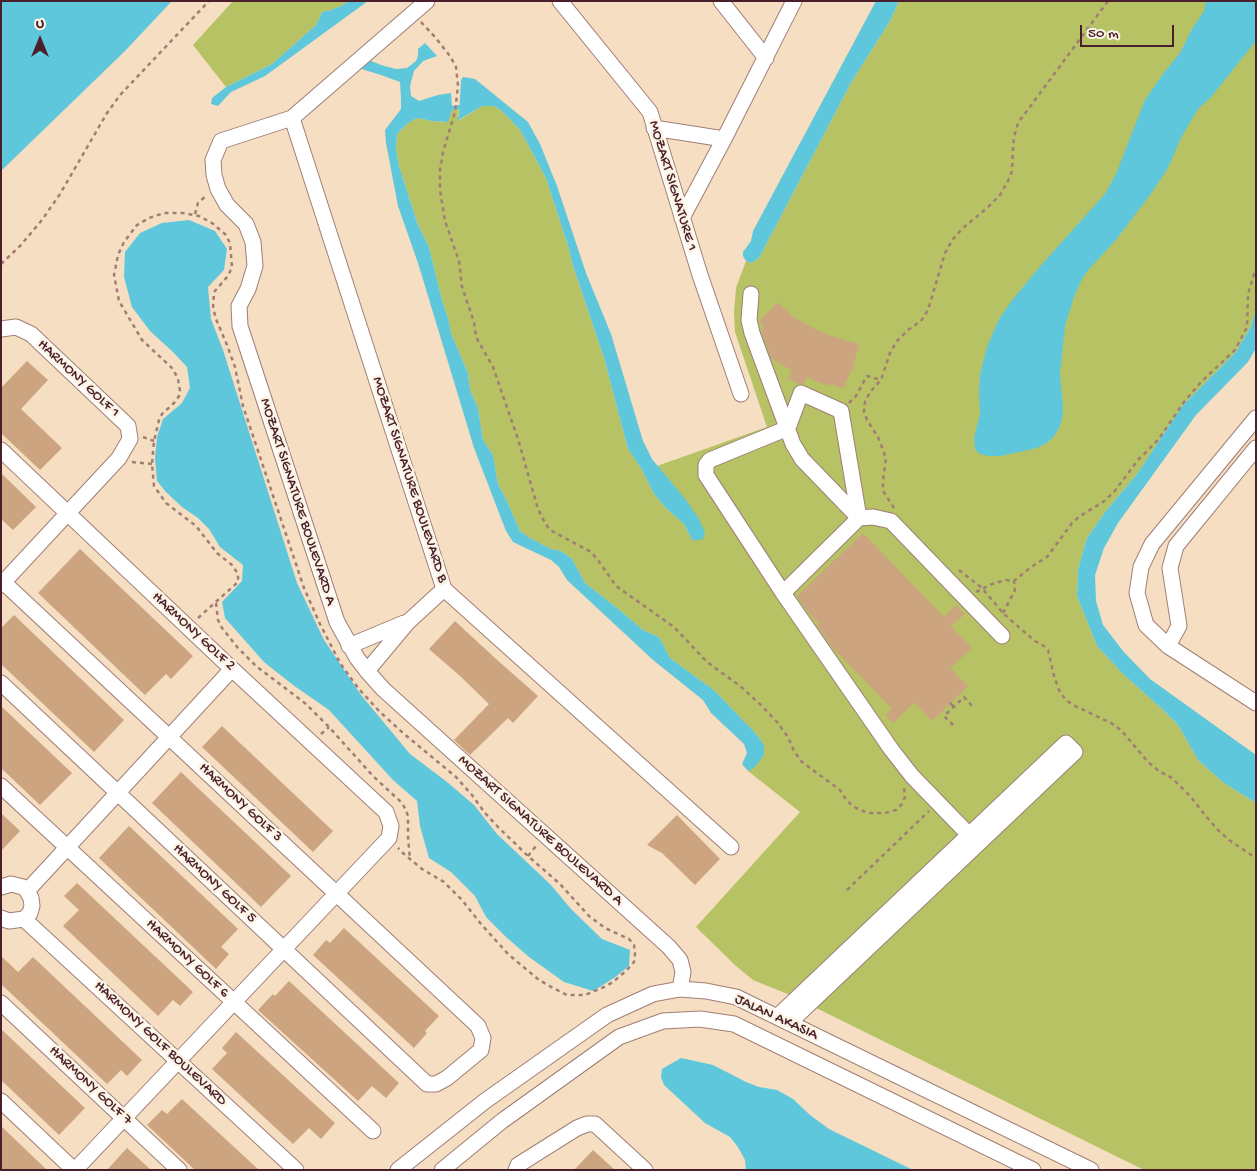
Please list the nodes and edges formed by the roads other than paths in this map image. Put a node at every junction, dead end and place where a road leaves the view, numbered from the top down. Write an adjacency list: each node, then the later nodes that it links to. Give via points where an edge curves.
1 (427, 1): 6 (street, MOZART SIGNATURE BOULEVARD A)
2 (560, 1): 7 (street, MOZART SIGNATURE 1, via 650,112)
3 (721, 1): 5 (street)
4 (794, 1): 5 (street)
5 (766, 58): 8 (street)
6 (292, 118): 20 (street, MOZART SIGNATURE BOULEVARD B); 24 (street, MOZART SIGNATURE BOULEVARD A, via 221,141 213,160 214,175 218,190 227,205 246,224 253,242 255,266 239,306 240,326 337,622)
7 (654, 128): 8 (street); 9 (street, MOZART SIGNATURE 1)
8 (724, 139): 9 (street)
9 (682, 218): 12 (street, MOZART SIGNATURE 1)
10 (751, 294): 14 (street, via 749,320 752,333)
11 (9, 328): 17 (street, HARMONY GOLF 1, via 31,334 128,426 130,439 119,458)
12 (741, 394)
13 (1256, 418): 25 (street, via 1152,544 1141,567 1137,593 1146,625)
14 (788, 428): 18 (street, via 802,459); 18 (street, via 801,393 841,411); 21 (street, via 710,460 706,465 706,475)
15 (1256, 448): 25 (street, via 1176,546 1170,568 1179,626)
16 (1, 450): 17 (street, HARMONY GOLF 2)
17 (68, 513): 19 (street); 26 (street, HARMONY GOLF 2)
18 (859, 518): 21 (street); 23 (street, via 891,521)
19 (2, 582): 30 (street, HARMONY GOLF 3)
20 (444, 589): 22 (street); 34 (street, MOZART SIGNATURE BOULEVARD B)
21 (783, 593): 33 (street, via 912,776)
22 (408, 622): 24 (street); 27 (street)
23 (1002, 636)
24 (350, 646): 27 (street, MOZART SIGNATURE BOULEVARD A)
25 (1168, 646): 29 (street)
26 (232, 669): 30 (street); 38 (street, HARMONY GOLF 2, via 386,812 391,826 389,838)
27 (367, 671): 42 (street, MOZART SIGNATURE BOULEVARD A, via 669,947 680,960 683,972)
28 (1, 683): 32 (street, HARMONY GOLF 5)
29 (1256, 703)
30 (169, 737): 32 (street); 38 (street, HARMONY GOLF 3)
31 (1, 786): 35 (street, HARMONY GOLF 6)
32 (118, 793): 35 (street); 41 (street, HARMONY GOLF 5)
33 (974, 839): 33 (street, via 1066,743 1075,752); 45 (street)
34 (731, 847)
35 (68, 848): 37 (street); 43 (street, HARMONY GOLF 6)
36 (1, 887): 37 (street, via 11,884)
37 (28, 891): 40 (street, via 32,906)
38 (337, 893): 41 (street); 50 (street, HARMONY GOLF 3, via 478,1026 483,1038 480,1050 447,1078 436,1084)
39 (1, 918): 40 (street, via 9,921)
40 (24, 919): 47 (street, HARMONY GOLF BOULEVARD)
41 (284, 949): 43 (street); 50 (street, HARMONY GOLF 5)
42 (680, 989): 45 (street, JALAN AKASIA, via 736,997); 53 (street, JALAN AKASIA, via 653,994 607,1015)
43 (234, 1002): 47 (street); 56 (street, HARMONY GOLF 6)
44 (1, 1003): 54 (street, HARMONY GOLF 7)
45 (783, 1020): 46 (street, JALAN AKASIA)
46 (864, 1059): 48 (street, JALAN AKASIA); 49 (street)
47 (178, 1061): 54 (street); 59 (street, HARMONY GOLF BOULEVARD)
48 (892, 1073): 51 (street); 65 (street, JALAN AKASIA)
49 (851, 1082): 51 (street, JALAN AKASIA); 55 (street, JALAN AKASIA, via 734,1024 663,1020 619,1037)
50 (427, 1084)
51 (879, 1096): 64 (street, JALAN AKASIA)
52 (1, 1101): 57 (street)
53 (485, 1101): 55 (street); 60 (street, JALAN AKASIA)
54 (124, 1118): 57 (street); 58 (street, HARMONY GOLF 7)
55 (502, 1121): 61 (street, JALAN AKASIA)
56 (373, 1131)
57 (74, 1170)
58 (179, 1170)
59 (296, 1170)
60 (398, 1170)
61 (442, 1170)
62 (516, 1170): 63 (street, via 518,1165 587,1124 595,1124)
63 (645, 1170)
64 (1033, 1170)
65 (1091, 1170)

